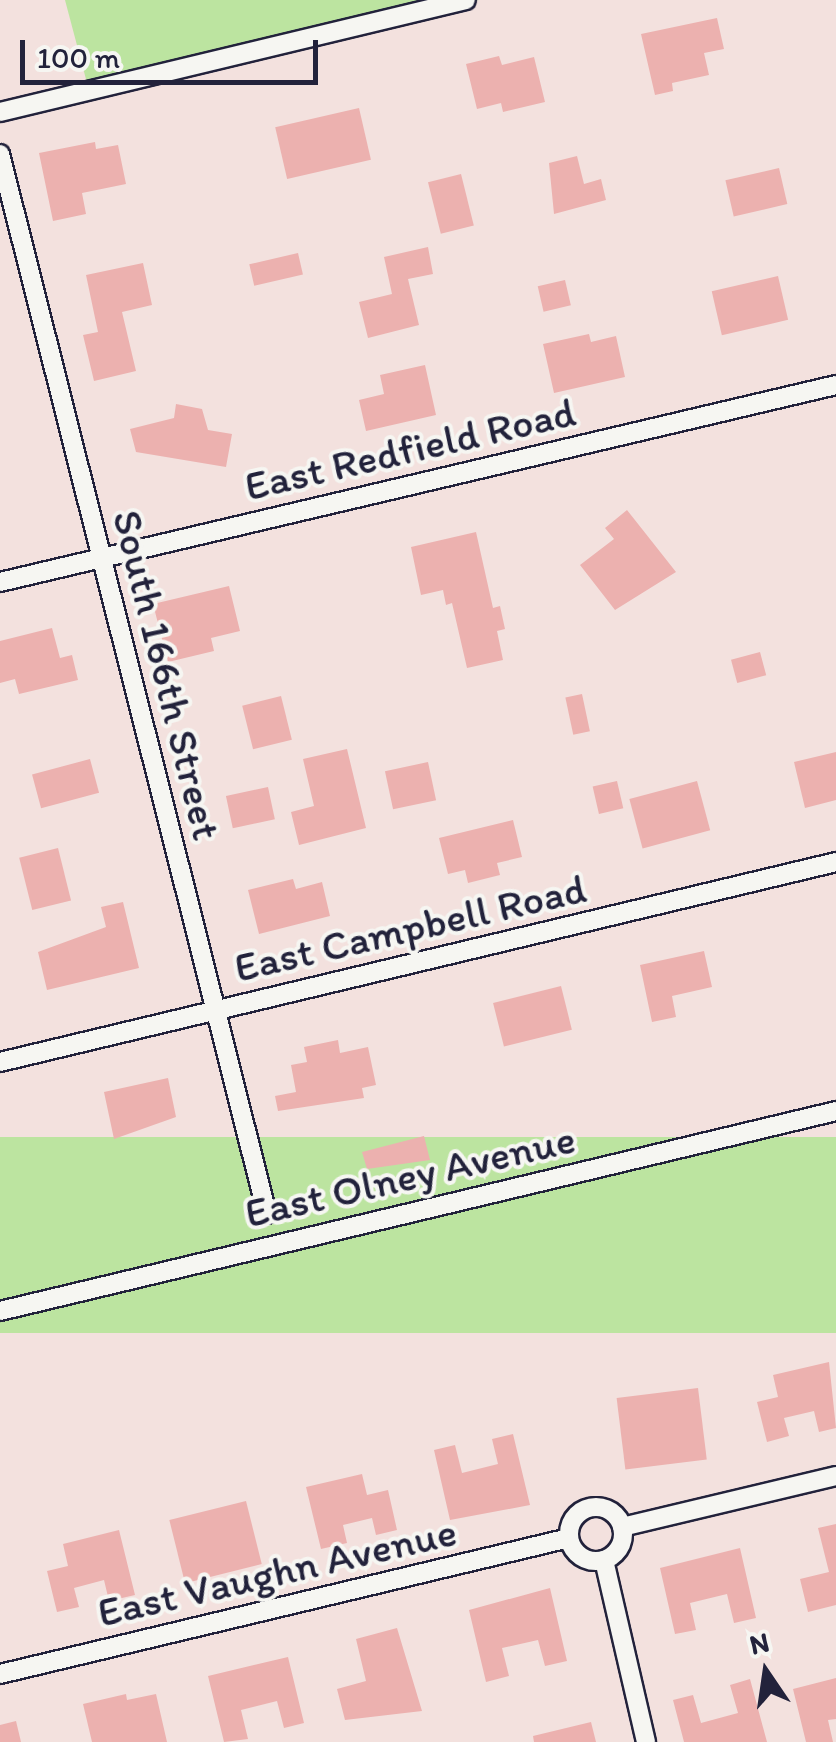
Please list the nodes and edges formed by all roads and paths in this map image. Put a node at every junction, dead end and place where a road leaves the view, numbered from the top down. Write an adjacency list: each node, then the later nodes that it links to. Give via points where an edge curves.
1 (466, 0): 2 (street)
2 (0, 112)
3 (0, 154): 5 (street, South 166th Street)
4 (836, 385): 5 (street, East Redfield Road)
5 (100, 558): 6 (street, East Redfield Road); 8 (street, South 166th Street)
6 (0, 582)
7 (836, 862): 8 (street, East Campbell Road)
8 (217, 1010): 9 (street, East Campbell Road); 11 (street, South 166th Street)
9 (0, 1062)
10 (836, 1111): 12 (street, East Olney Avenue)
11 (267, 1214)
12 (0, 1311)
13 (836, 1476): 14 (street)
14 (622, 1527): 15 (street, East Vaughn Avenue, via 610,1511 594,1507 573,1520); 16 (street, via 621,1544)
15 (569, 1538): 16 (street, via 582,1556); 17 (street, East Vaughn Avenue)
16 (604, 1560): 18 (street)
17 (0, 1674)
18 (646, 1742)

